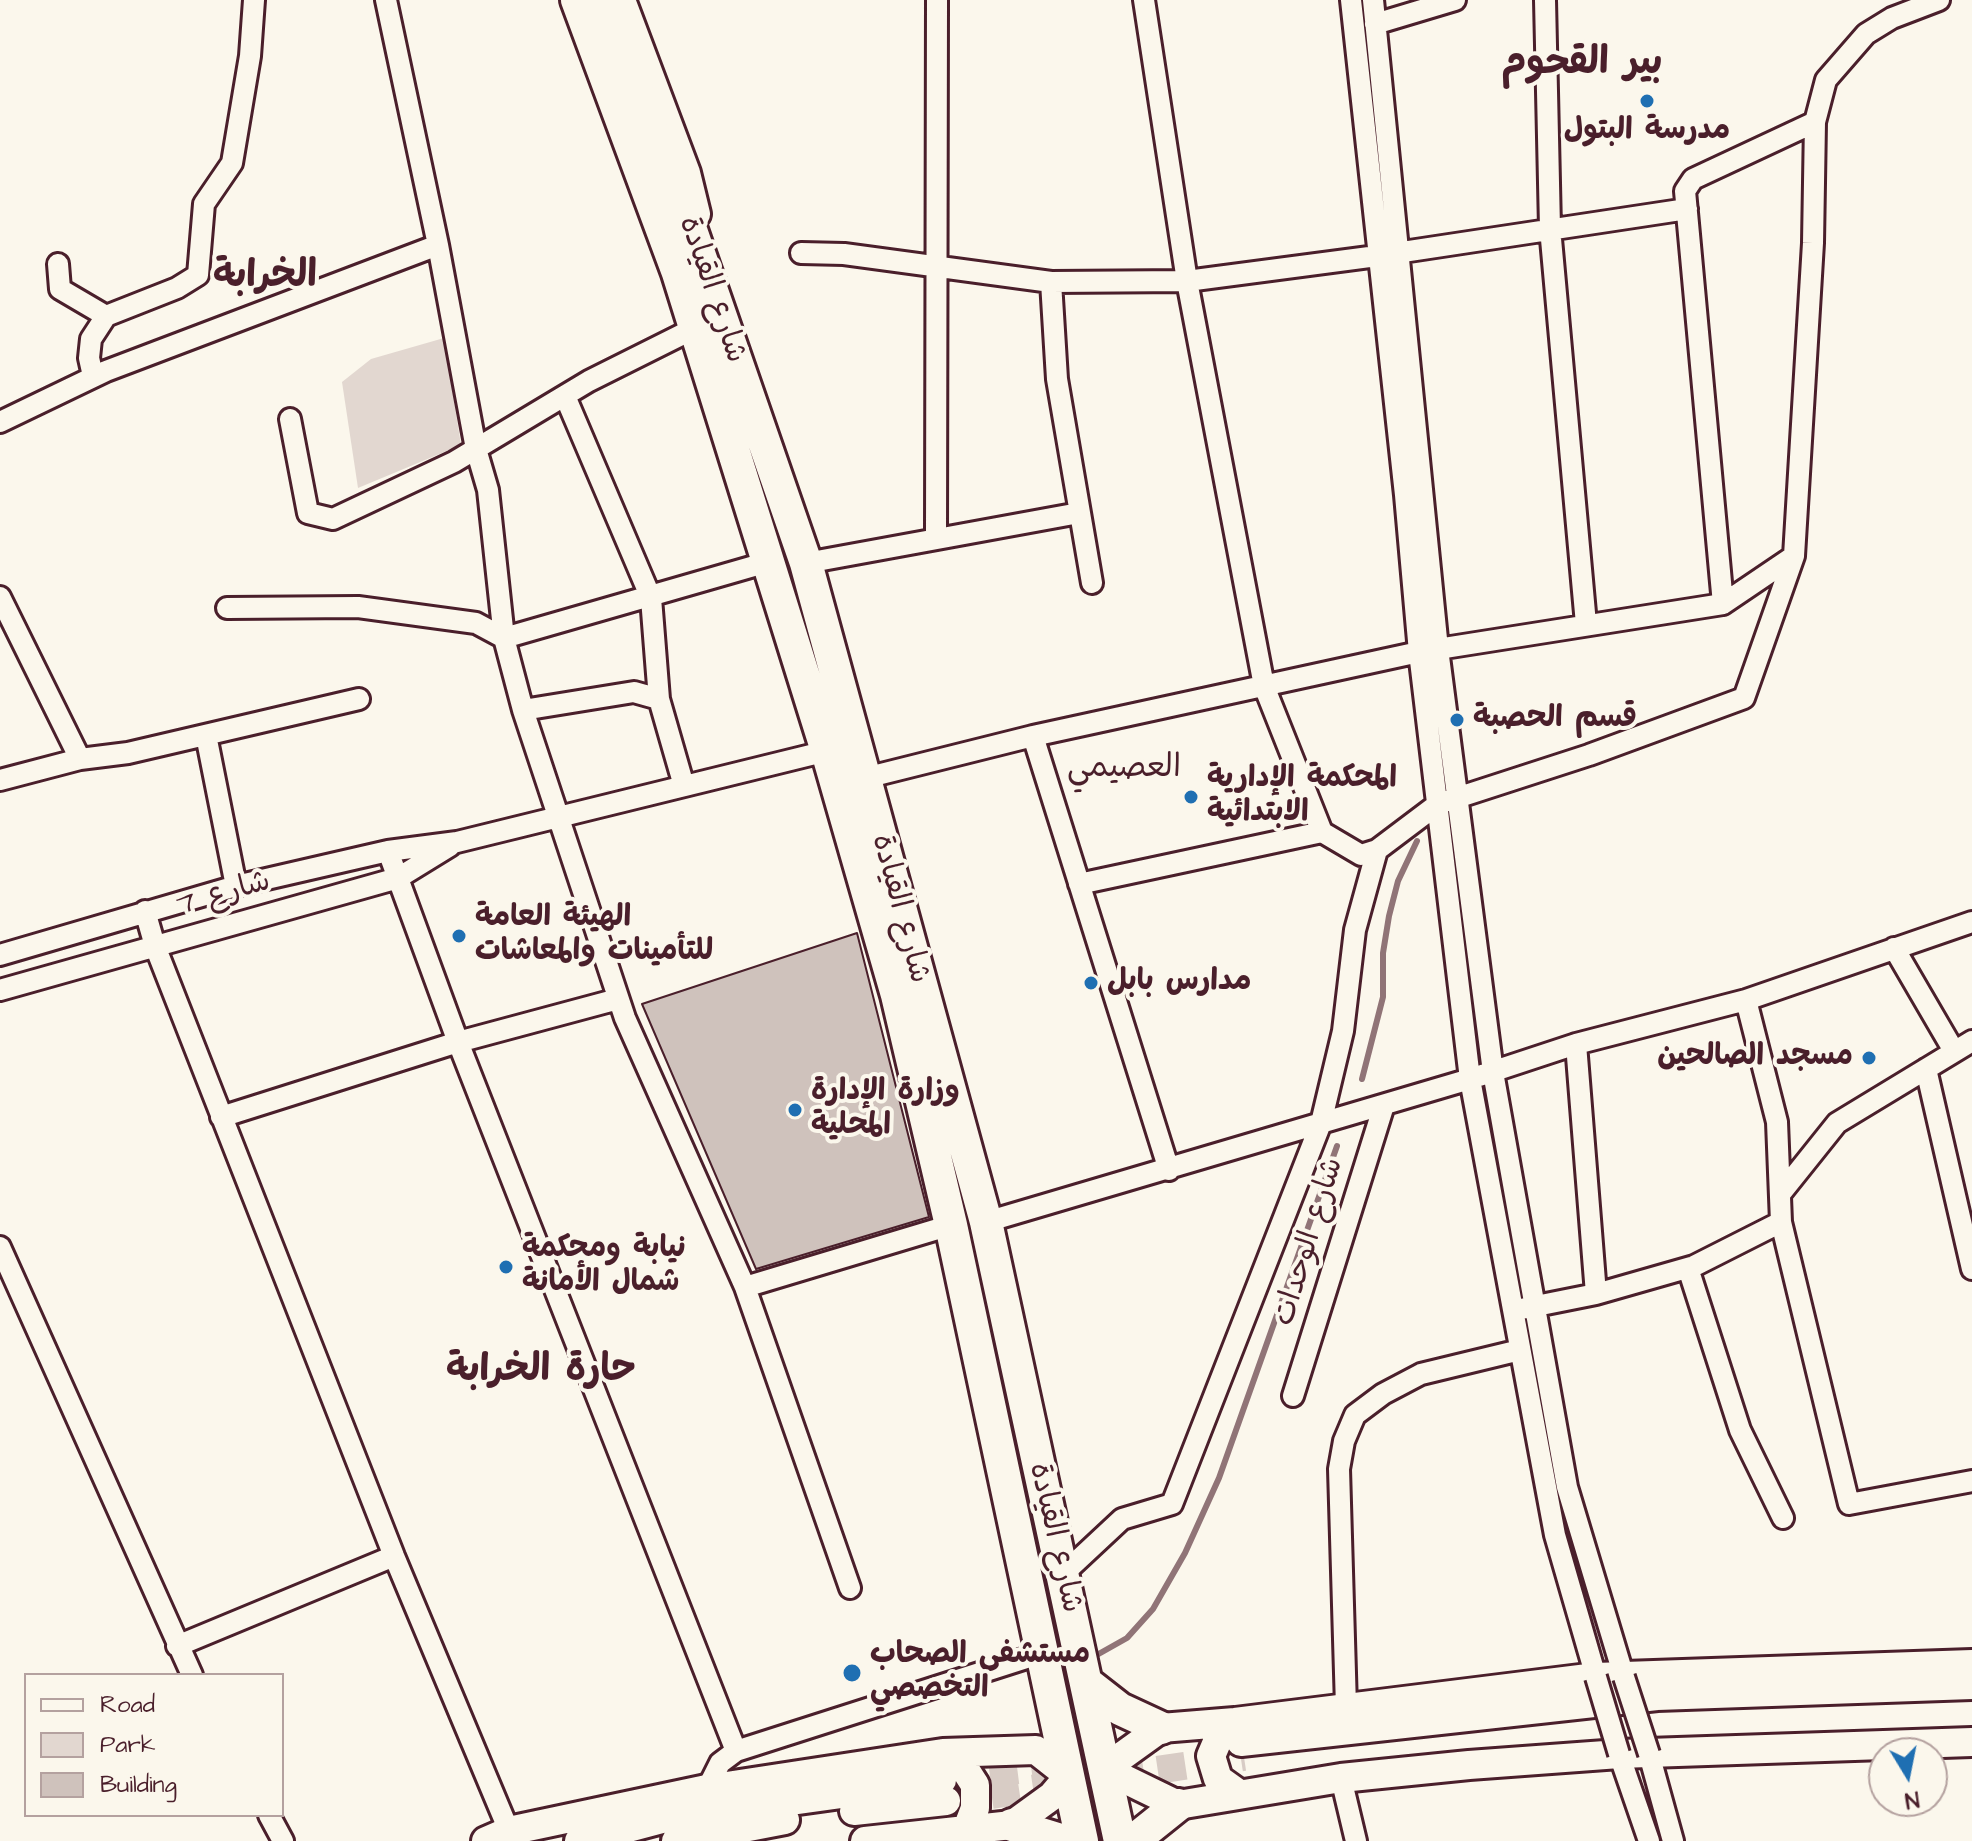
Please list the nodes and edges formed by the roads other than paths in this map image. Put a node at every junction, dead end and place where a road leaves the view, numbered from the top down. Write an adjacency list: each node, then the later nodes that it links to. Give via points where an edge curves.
1 (254, 0): 26 (street, via 232,163 204,204 198,275)
2 (386, 0): 18 (street)
3 (569, 0): 22 (street, via 646,210)
4 (577, 0): 22 (main road, شارع القيادة)
5 (601, 0): 22 (main road, شارع القيادة)
6 (621, 0): 22 (street, via 686,173 696,213)
7 (937, 0): 23 (street)
8 (1144, 0): 24 (street)
9 (1351, 0): 20 (street)
10 (1373, 0): 14 (street)
11 (1455, 0): 14 (street)
12 (1545, 0): 17 (street)
13 (1939, 0): 15 (street, via 1892,18 1844,55 1826,80)
14 (1375, 24): 20 (street)
15 (1815, 122): 16 (street, via 1693,179 1685,191); 35 (street)
16 (1687, 209): 17 (street); 41 (street)
17 (1550, 228): 20 (street); 43 (street)
18 (438, 245): 28 (street); 32 (street)
19 (801, 253): 23 (street, via 844,254)
20 (1386, 255): 24 (street); 45 (street, via 1424,490)
21 (58, 264): 26 (street, via 60,289)
22 (690, 268): 27 (main road, شارع القيادة); 37 (main road, شارع القيادة)
23 (935, 269): 25 (street); 34 (street)
24 (1187, 281): 25 (street); 46 (street)
25 (1051, 282): 33 (street, via 1057,379)
26 (106, 316): 28 (street, via 91,339)
27 (695, 328): 29 (street); 36 (main road, شارع القيادة)
28 (93, 376): 31 (street)
29 (565, 396): 32 (street); 40 (street)
30 (290, 419): 32 (street, via 308,513 333,519)
31 (0, 422)
32 (476, 449): 44 (street, via 488,490)
33 (1079, 513): 34 (street); 38 (street)
34 (936, 537): 37 (street)
35 (1794, 556): 41 (street); 57 (street, via 1744,698)
36 (768, 562): 40 (street); 52 (main road, شارع القيادة)
37 (806, 563): 54 (main road, شارع القيادة)
38 (1092, 583)
39 (0, 597): 53 (street)
40 (651, 598): 44 (street); 48 (street)
41 (1723, 604): 43 (street)
42 (227, 608): 44 (street, via 358,607 476,623)
43 (1586, 624): 45 (street)
44 (504, 638): 49 (street)
45 (1428, 650): 46 (street); 57 (street); 58 (street)
46 (1264, 686): 51 (street); 60 (street)
47 (359, 699): 50 (street)
48 (659, 699): 49 (street, via 634,692); 56 (street)
49 (523, 710): 59 (street)
50 (206, 735): 53 (street); 66 (street)
51 (1033, 736): 54 (street); 65 (street)
52 (827, 751): 56 (street, شارع 7); 88 (main road, شارع القيادة, via 897,995)
53 (80, 759): 55 (street)
54 (865, 778): 86 (main road, شارع القيادة)
55 (0, 780)
56 (684, 786): 59 (street, شارع 7)
57 (1459, 797): 58 (street); 79 (street)
58 (1438, 804): 62 (street); 80 (street)
59 (557, 817): 61 (street, شارع 7); 73 (street)
60 (1322, 832): 62 (street, via 1361,855); 65 (street)
61 (457, 842): 63 (street, شارع 7); 64 (street, شارع 7)
62 (1377, 850): 83 (street, via 1355,930 1343,1031)
63 (388, 851): 64 (street); 66 (street, شارع 7)
64 (398, 878): 69 (street, شارع 7); 75 (street)
65 (1079, 884): 84 (street)
66 (236, 886): 67 (street, شارع 7)
67 (145, 911): 69 (street); 71 (street, شارع 7)
68 (1972, 922): 70 (street)
69 (155, 946): 72 (street, شارع 7); 82 (street)
70 (1894, 948): 74 (street); 77 (street)
71 (0, 955)
72 (0, 990)
73 (618, 999): 75 (street); 92 (street)
74 (1746, 1000): 76 (street); 85 (street, via 1777,1122)
75 (458, 1042): 82 (street); 116 (street)
76 (1576, 1044): 79 (street); 93 (street)
77 (1963, 1046): 78 (street)
78 (1926, 1069): 85 (street, via 1837,1123); 91 (street)
79 (1493, 1072): 80 (street); 94 (street)
80 (1470, 1079): 81 (street); 95 (street)
81 (1384, 1105): 83 (street); 97 (street, شارع الوحدات)
82 (221, 1117): 100 (street)
83 (1321, 1123): 84 (street); 101 (street, via 1172,1504 1122,1519)
84 (1169, 1170): 86 (street)
85 (1781, 1193): 87 (street)
86 (986, 1222): 101 (main road, شارع القيادة)
87 (1781, 1222): 90 (street); 98 (street, via 1849,1504)
88 (951, 1225): 92 (street); 104 (main road, شارع القيادة)
89 (0, 1247): 103 (street)
90 (1688, 1268): 93 (street); 99 (street, via 1740,1430)
91 (1972, 1269)
92 (745, 1287): 102 (street)
93 (1596, 1294): 94 (street)
94 (1535, 1306): 95 (street); 108 (street, via 1567,1487)
95 (1512, 1311): 96 (street)
96 (1520, 1350): 107 (street, via 1555,1535); 112 (street, via 1421,1374 1355,1415 1339,1469)
97 (1293, 1396)
98 (1972, 1481)
99 (1783, 1518)
100 (394, 1556): 103 (street); 129 (street)
101 (1062, 1575): 109 (main road, شارع القيادة)
102 (850, 1588)
103 (177, 1646): 106 (street)
104 (1042, 1653): 116 (street); 120 (main road, شارع القيادة)
105 (1972, 1664): 108 (street)
106 (191, 1673)
107 (1596, 1677): 108 (street); 112 (street); 117 (street, bridge)
108 (1624, 1677): 118 (street, bridge)
109 (1088, 1684): 113 (main road, via 1120,1709); 119 (main road, شارع القيادة)
110 (1972, 1685): 114 (street, via 1657,1696)
111 (1972, 1705): 114 (street, via 1669,1710)
112 (1346, 1707): 114 (street)
113 (1161, 1728): 114 (street); 119 (street)
114 (1240, 1740): 124 (street, via 1220,1735 1211,1756 1218,1779)
115 (1972, 1742): 118 (street)
116 (736, 1751): 123 (street, via 720,1763)
117 (1619, 1754): 118 (street); 122 (street); 139 (street)
118 (1649, 1754): 140 (street)
119 (1104, 1769): 125 (street); 136 (main road, شارع القيادة)
120 (1069, 1776): 121 (street, via 1036,1750); 127 (street, via 1052,1796); 135 (main road, شارع القيادة)
121 (944, 1778): 123 (street); 128 (street, via 959,1760 975,1785 975,1808); 131 (street, via 662,1819); 132 (street, via 798,1818)
122 (1341, 1778): 124 (street); 138 (street)
123 (707, 1789): 129 (street)
124 (1239, 1794): 125 (street)
125 (1178, 1805): 137 (main road)
126 (270, 1817): 130 (street)
127 (1012, 1825): 128 (street); 134 (main road)
128 (967, 1829): 133 (street)
129 (497, 1836)
130 (283, 1841)
131 (579, 1841)
132 (676, 1841)
133 (865, 1841)
134 (1064, 1841)
135 (1082, 1841)
136 (1120, 1841)
137 (1133, 1841)
138 (1356, 1841)
139 (1649, 1841)
140 (1673, 1841)

